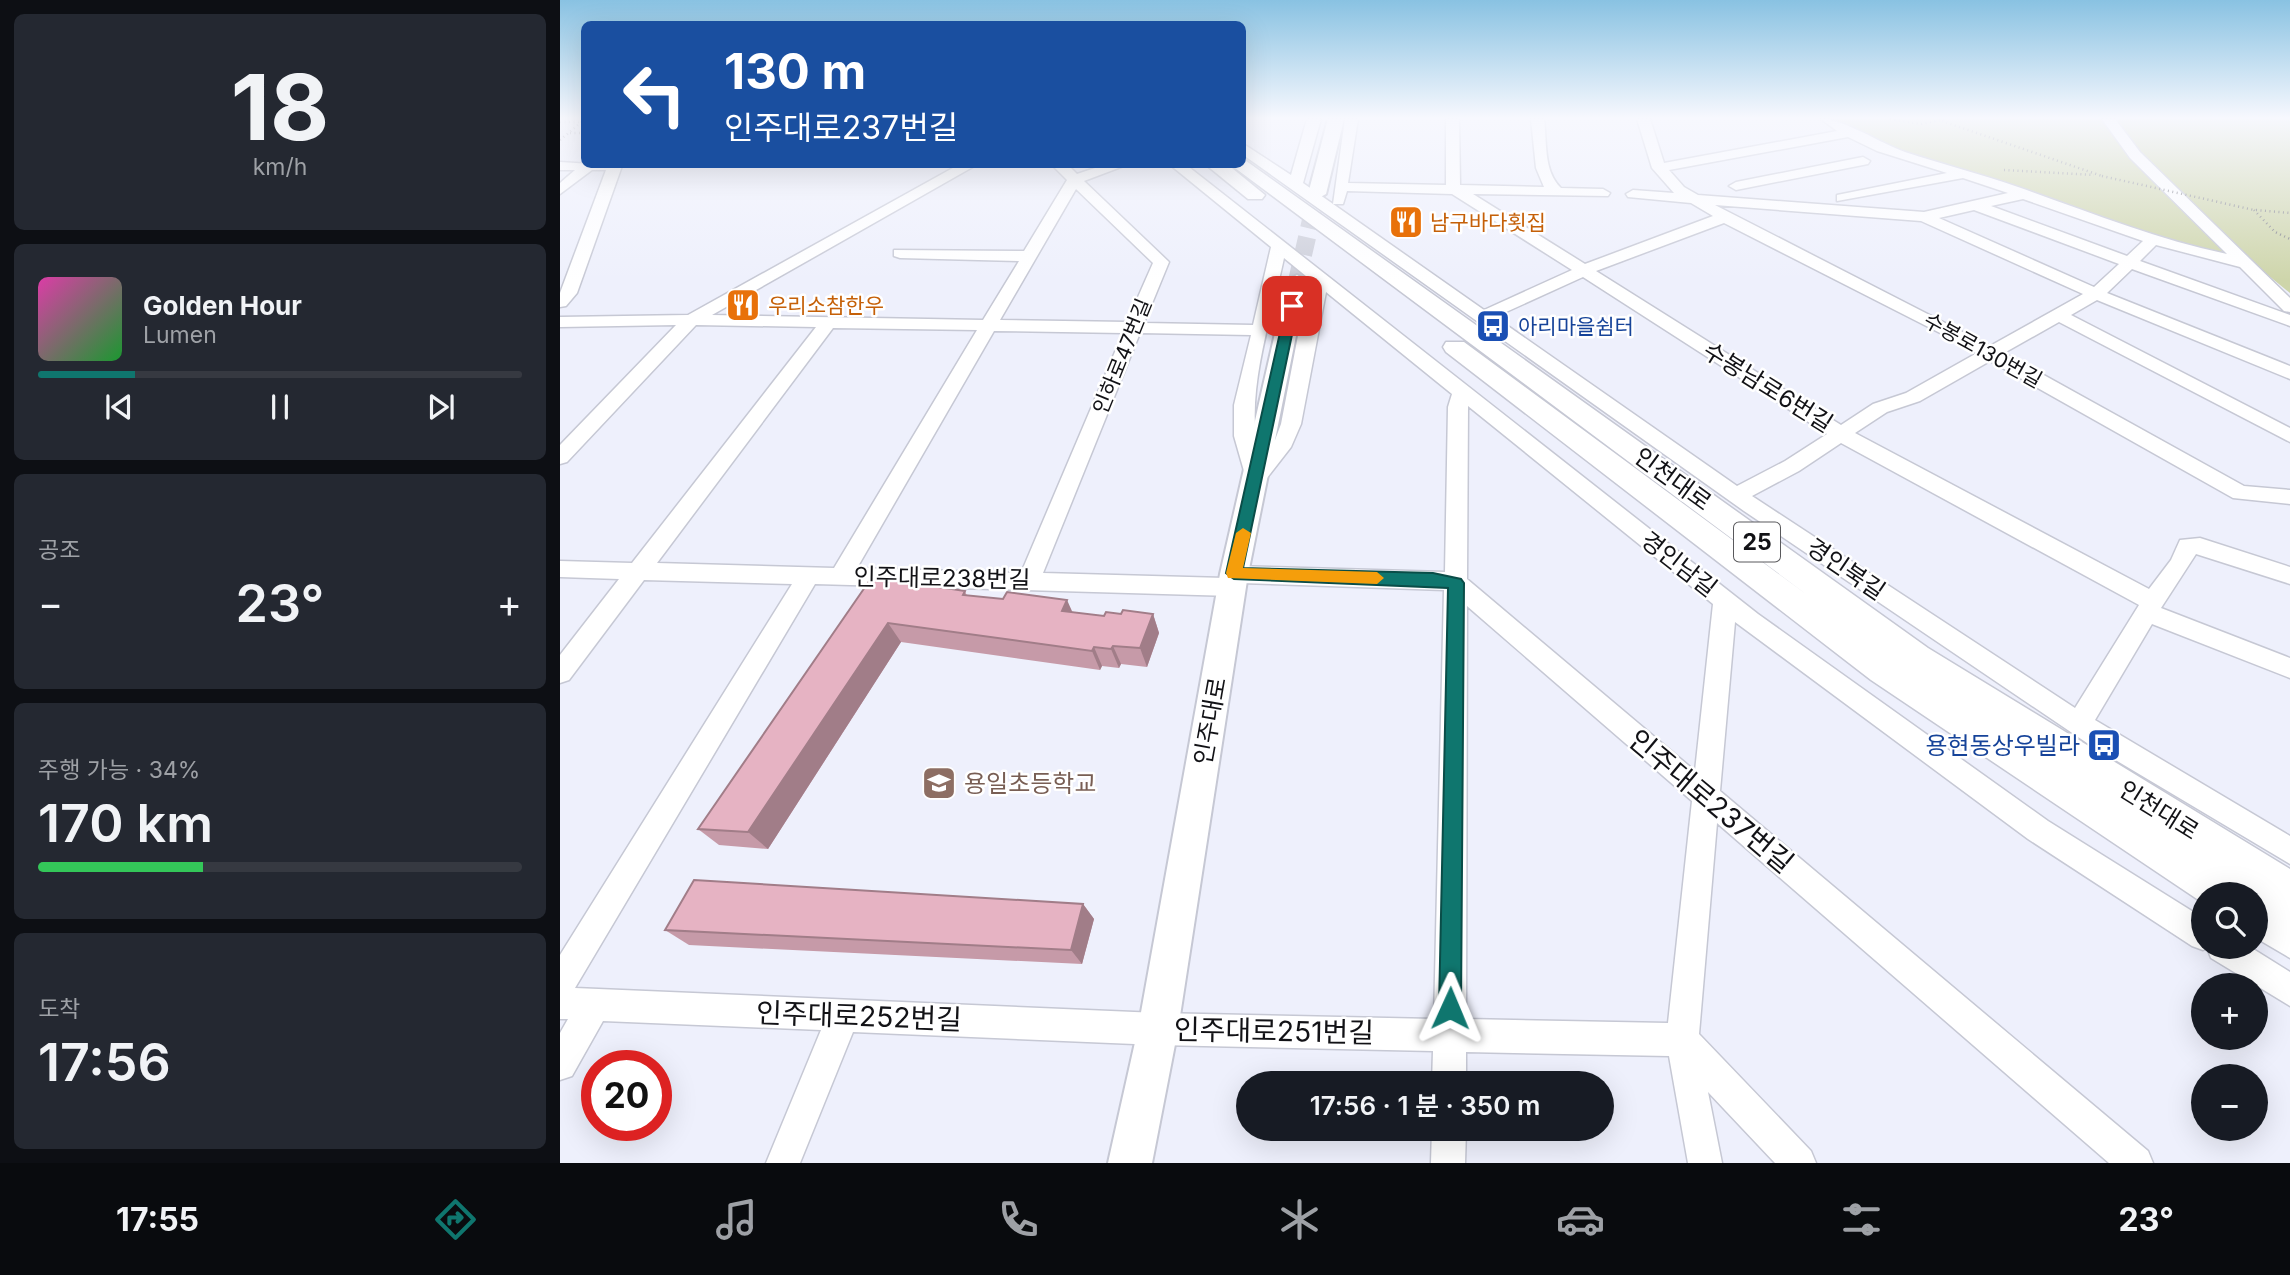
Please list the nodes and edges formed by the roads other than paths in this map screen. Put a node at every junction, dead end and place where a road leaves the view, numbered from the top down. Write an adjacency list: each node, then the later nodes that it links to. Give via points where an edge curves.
1 (580, 173): 26 (street)
2 (612, 173): 50 (street, via 569,293)
3 (954, 173): 54 (street)
4 (1067, 173): 21 (street, 인하로47번길)
5 (1094, 173): 21 (street)
6 (1188, 173): 40 (street, 경인남길)
7 (1226, 173): 85 (highway, 인천대로 / 25, via 1883,670)
8 (1255, 173): 86 (highway, 인천대로 / 25, via 1916,658)
9 (1276, 173): 23 (street, 경인북길)
10 (1299, 173): 23 (street)
11 (1322, 173): 29 (main road)
12 (1343, 173): 24 (street)
13 (1453, 173): 25 (street)
14 (1545, 173): 27 (street)
15 (1663, 173): 33 (street, 수봉로130번길)
16 (1721, 173): 22 (street)
17 (1799, 173): 22 (street)
18 (1807, 173): 32 (street)
19 (2154, 173): 44 (street)
20 (1963, 174): 31 (street); 32 (street)
21 (1074, 180): 42 (street); 59 (street, 인하로47번길, via 1161,262)
22 (1736, 186): 34 (street)
23 (1295, 187): 36 (street, 경인북길)
24 (1341, 187): 25 (street); 36 (street)
25 (1453, 188): 27 (street); 45 (street, 수봉남로6번길)
26 (560, 190)
27 (1557, 191): 28 (street)
28 (1603, 193)
29 (1317, 194)
30 (1633, 194): 33 (street)
31 (2024, 194): 35 (street); 39 (street)
32 (1838, 196): 34 (street); 38 (street)
33 (1693, 198): 34 (street); 37 (street, 수봉로130번길)
34 (1755, 203)
35 (1974, 205): 38 (street); 43 (street)
36 (1335, 215): 53 (street, 경인북길)
37 (1726, 217): 45 (street); 61 (street, 수봉로130번길)
38 (1924, 217): 48 (street)
39 (2154, 239): 43 (street); 44 (street)
40 (1279, 246): 46 (street, 경인남길); 60 (street)
41 (900, 253): 42 (street)
42 (1030, 256): 58 (street)
43 (2129, 262): 48 (street); 55 (street)
44 (2245, 263): 49 (street)
45 (1583, 270): 53 (street); 64 (street, 수봉남로6번길)
46 (1321, 280): 63 (street, 경인남길); 67 (street, via 1292,424)
47 (1297, 281): 67 (main road, 인주대로)
48 (2096, 294): 52 (street); 62 (street)
49 (2283, 294): 51 (street)
50 (560, 302)
51 (2290, 307)
52 (2058, 315): 61 (street); 65 (street)
53 (1484, 316): 68 (street, 경인북길)
54 (691, 320): 56 (street); 57 (street); 66 (street)
55 (2290, 321)
56 (560, 322)
57 (828, 323): 58 (street); 71 (street)
58 (990, 326): 59 (street); 73 (street)
59 (1133, 328): 60 (street); 75 (street, 인하로47번길)
60 (1260, 330): 67 (street, via 1244,405 1244,436)
61 (1990, 354): 64 (street, via 1899,404 1880,408); 69 (street, 수봉로130번길, via 2240,493)
62 (2290, 373)
63 (1462, 392): 77 (street, via 1458,407); 78 (street, 경인남길)
64 (1842, 433): 68 (street); 79 (street, 수봉남로6번길)
65 (2290, 436)
66 (560, 457)
67 (1256, 478): 76 (main road, 인주대로)
68 (1736, 495): 82 (street, 경인북길)
69 (2281, 496)
70 (560, 569): 71 (street, 인주대로238번길)
71 (645, 571): 72 (street, 인주대로238번길); 81 (street)
72 (809, 575): 73 (street, 인주대로238번길); 91 (street)
73 (841, 576): 75 (street, 인주대로238번길)
74 (2290, 576): 79 (street, via 2188,546 2181,564)
75 (1029, 580): 76 (street, 인주대로238번길)
76 (1233, 580): 77 (street, via 1433,579); 96 (main road, 인주대로)
77 (1456, 583): 83 (street, 인주대로237번길); 97 (street)
78 (1725, 601): 83 (street); 88 (street, 경인남길, via 2038,830)
79 (2150, 607): 80 (street, 수봉남로6번길); 82 (street)
80 (2290, 668)
81 (560, 674)
82 (2079, 724): 84 (street, 경인북길)
83 (1706, 796): 98 (street); 107 (street, 인주대로237번길)
84 (2290, 850)
85 (2207, 882)
86 (2290, 892)
87 (2268, 922): 89 (highway)
88 (2191, 927)
89 (2290, 937)
90 (2241, 959): 92 (street)
91 (560, 984)
92 (2290, 990)
93 (560, 1003): 94 (street, 인주대로252번길)
94 (594, 1004): 95 (street, 인주대로252번길); 99 (street)
95 (844, 1015): 96 (street, 인주대로252번길); 102 (street)
96 (1158, 1028): 97 (street, 인주대로251번길); 103 (main road, 인주대로)
97 (1450, 1035): 98 (street, 인주대로251번길); 100 (street)
98 (1682, 1040): 105 (street); 106 (street)
99 (560, 1064)
100 (1449, 1071)
101 (1449, 1141): 104 (street)
102 (783, 1163)
103 (1130, 1163)
104 (1448, 1163)
105 (1705, 1163)
106 (1799, 1163)
107 (2136, 1163)

